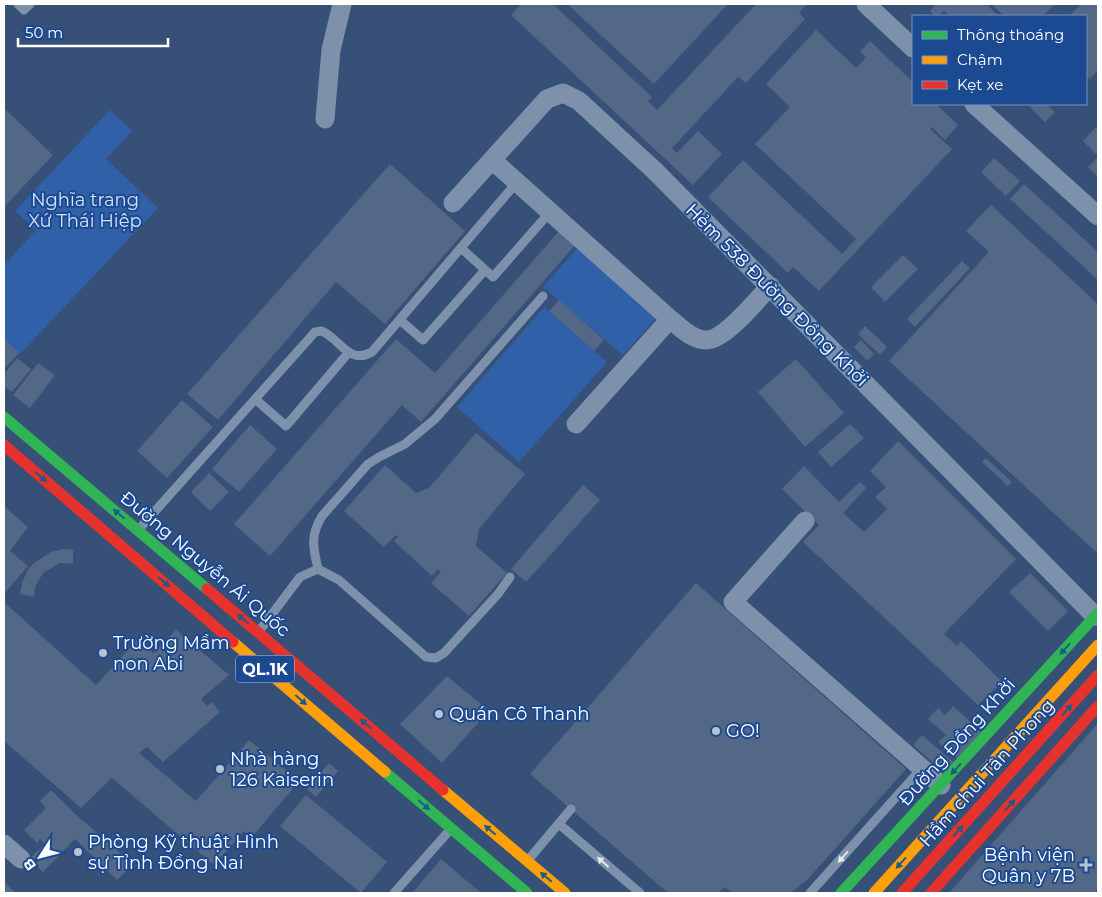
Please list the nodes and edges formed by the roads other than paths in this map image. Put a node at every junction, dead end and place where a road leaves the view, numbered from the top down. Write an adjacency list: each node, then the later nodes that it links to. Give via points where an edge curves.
1 (18, 4): 2 (lane, via 24,10)
2 (30, 4)
3 (342, 4): 7 (street, via 332,50)
4 (866, 4): 5 (street)
5 (912, 47)
6 (975, 105): 12 (street)
7 (325, 119)
8 (492, 160): 9 (street); 10 (street, Hẻm 538 Đường Đồng Khởi); 15 (street, Hẻm 538 Đường Đồng Khởi, via 547,99 563,92 579,101 655,172)
9 (517, 182): 11 (street); 13 (lane)
10 (453, 203)
11 (550, 212): 14 (lane, via 493,277); 17 (street)
12 (1098, 216)
13 (460, 248): 14 (lane); 18 (lane)
14 (485, 270): 18 (lane, via 423,340)
15 (770, 286): 17 (street, via 730,327 707,340 692,336); 28 (street, Hẻm 538 Đường Đồng Khởi)
16 (543, 296): 26 (lane, via 435,419 406,444 368,464 322,516 312,546)
17 (670, 319): 22 (street)
18 (400, 320): 19 (lane, via 372,352 362,357)
19 (349, 352): 20 (lane, via 322,330 315,332); 20 (lane, via 286,426)
20 (255, 399): 25 (lane)
21 (4, 417): 25 (main road, Đường Nguyễn Ái Quốc / QL.1K, one-way to 21)
22 (576, 424)
23 (4, 445): 37 (main road, QL.1K, one-way to 37)
24 (805, 521): 33 (street, via 734,602 885,743)
25 (138, 530): 29 (main road, Đường Nguyễn Ái Quốc / QL.1K, one-way to 25)
26 (318, 569): 27 (lane, via 339,580 426,657 436,658 444,654); 29 (lane, via 300,578)
27 (510, 578)
28 (1097, 615): 34 (main road, Đường Đồng Khởi, one-way to 34)
29 (258, 632): 40 (main road, Đường Nguyễn Ái Quốc / QL.1K, one-way to 29)
30 (1098, 644): 47 (main road, Hầm chui Tân Phong, one-way to 47)
31 (1098, 676): 48 (main road, Hầm chui Tân Phong, one-way to 31)
32 (1098, 706): 49 (main road, one-way to 32)
33 (922, 768): 34 (street); 45 (lane, one-way to 45)
34 (941, 785): 46 (main road, Đường Đồng Khởi)
35 (571, 809): 36 (lane)
36 (559, 824): 40 (lane); 44 (lane, one-way to 36)
37 (451, 828): 41 (lane); 42 (main road, QL.1K)
38 (4, 844): 39 (street)
39 (21, 859)
40 (527, 861): 43 (main road, Đường Nguyễn Ái Quốc / QL.1K, one-way to 40)
41 (394, 893)
42 (527, 893)
43 (565, 893)
44 (640, 893)
45 (810, 893)
46 (841, 893)
47 (874, 893)
48 (902, 893)
49 (931, 893)

